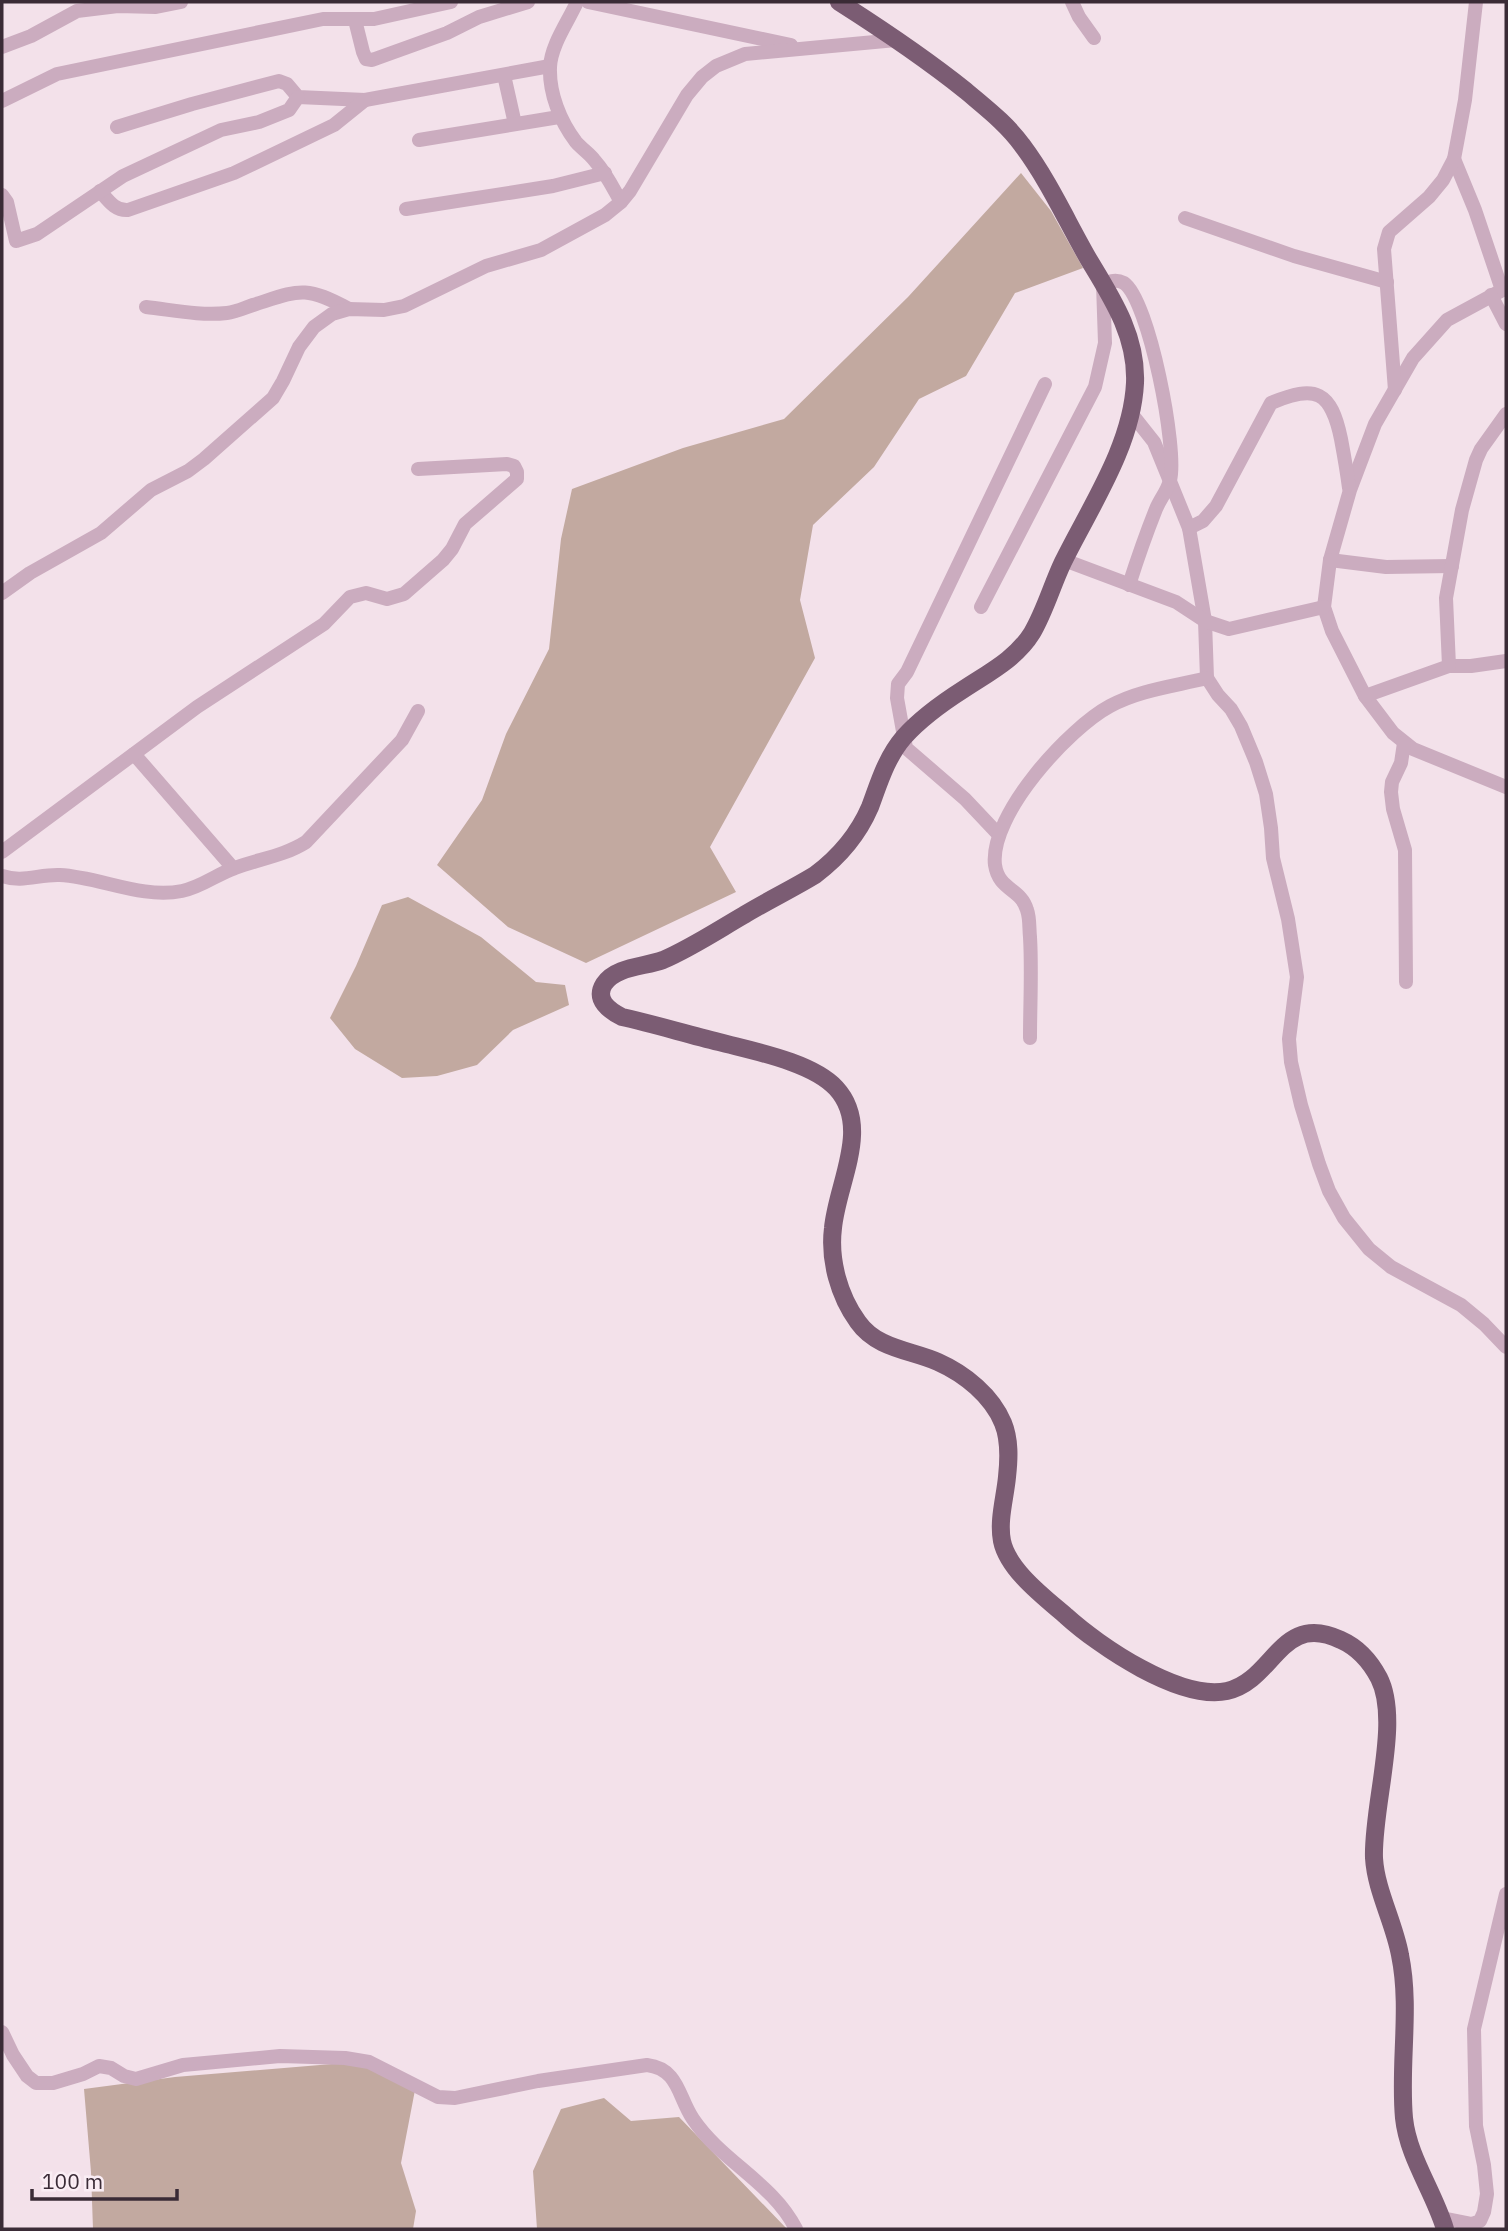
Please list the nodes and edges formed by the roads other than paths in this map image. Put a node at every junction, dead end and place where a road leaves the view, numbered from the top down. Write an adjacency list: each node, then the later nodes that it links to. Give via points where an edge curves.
1 (181, 2): 13 (street, via 77,11)
2 (451, 2): 10 (street)
3 (528, 2): 10 (street, via 372,60 363,52)
4 (577, 2): 15 (street)
5 (588, 2): 9 (street)
6 (839, 2): 12 (main road)
7 (1072, 2): 11 (street)
8 (1476, 2): 24 (street)
9 (613, 5): 14 (street)
10 (355, 20): 19 (street, via 323,19 57,74)
11 (1094, 38)
12 (896, 40): 14 (street); 32 (main road, via 980,103 1016,137)
13 (2, 47)
14 (803, 47): 28 (street, via 745,54 702,77)
15 (550, 66): 16 (street); 20 (street)
16 (504, 75): 18 (street); 21 (street)
17 (298, 97): 18 (street); 22 (street, via 279,81); 26 (street, via 289,110 221,130)
18 (365, 100): 26 (street, via 334,125 234,173 128,210 115,208)
19 (2, 101)
20 (559, 117): 21 (street); 25 (street)
21 (515, 124): 23 (street)
22 (117, 127)
23 (419, 140)
24 (1454, 159): 31 (street, via 1429,197 1390,232 1384,249); 33 (street)
25 (605, 173): 28 (street); 29 (street, via 553,186)
26 (100, 191): 27 (street, via 37,234 16,241)
27 (2, 195)
28 (621, 202): 35 (street, via 541,250 486,266 404,306)
29 (406, 209)
30 (1185, 218): 31 (street)
31 (1387, 282): 38 (street)
32 (1103, 284): 39 (main road, via 1133,349); 42 (street, via 1115,280 1135,295 1153,347 1172,458); 50 (street, via 1105,343 1095,387)
33 (1500, 291): 36 (street); 38 (street, via 1447,320 1413,358)
34 (146, 307): 35 (street, via 231,312 306,291)
35 (349, 309): 49 (street, via 314,327 273,398 204,459 151,490 101,533)
36 (1506, 324)
37 (1045, 384): 58 (street, via 898,684)
38 (1395, 390): 43 (street, via 1375,424)
39 (1131, 413): 42 (street, via 1154,442); 45 (main road, via 1107,481)
40 (1506, 414): 47 (street, via 1476,460)
41 (418, 469): 60 (street, via 507,464 514,466 517,479 465,524 443,560 404,594 387,599 366,593 350,597 324,624)
42 (1170, 480): 44 (street); 48 (street)
43 (1350, 490): 44 (street, via 1337,417 1330,402 1312,393 1294,394 1271,402 1216,506 1203,522); 46 (street)
44 (1189, 528): 52 (street)
45 (1064, 560): 48 (street); 58 (main road, via 1032,633 1021,647 929,712)
46 (1330, 560): 47 (street, via 1386,567); 51 (street)
47 (1452, 566): 54 (street, via 1446,598)
48 (1129, 585): 52 (street, via 1176,602)
49 (2, 593)
50 (981, 607)
51 (1324, 607): 52 (street, via 1229,629); 56 (street)
52 (1205, 621): 55 (street)
53 (1506, 661): 54 (street)
54 (1449, 666): 56 (street)
55 (1207, 678): 62 (street, via 1109,706 1066,740 1028,783); 68 (street, via 1241,726 1266,794 1273,858 1297,977 1289,1039 1291,1062 1329,1191 1370,1249 1391,1267 1461,1305)
56 (1365, 695): 59 (street)
57 (418, 711): 64 (street, via 401,740 306,842 294,850)
58 (903, 738): 62 (street, via 910,752); 71 (main road, via 877,783 869,809 833,862 662,960 611,977 603,985 603,1004 622,1017 791,1062 835,1086 853,1127 835,1210 832,1248 848,1305 867,1333 881,1343 938,1362 983,1393 996,1409 1008,1438 1009,1456 1002,1545 1030,1584 1078,1626 1128,1661 1178,1685 1210,1693 1238,1687 1301,1634 1315,1632 1347,1643 1374,1668 1383,1685 1388,1722 1374,1860 1400,1955 1404,2115 1410,2144)
59 (1404, 743): 61 (street); 66 (street, via 1391,792 1405,849)
60 (134, 754): 63 (street); 64 (street)
61 (1506, 787)
62 (999, 835): 67 (street, via 995,867 1001,883 1023,899 1028,912)
63 (2, 852)
64 (233, 868): 65 (street, via 206,884 180,891 122,887 60,875 15,880)
65 (2, 876)
66 (1406, 982)
67 (1030, 1038)
68 (1506, 1347)
69 (1506, 1894): 71 (street, via 1474,2029 1476,2126 1484,2165 1485,2212 1472,2224)
70 (2, 2032): 72 (street, via 13,2056 36,2083 53,2083 99,2066 136,2079 183,2066 280,2056 345,2058 369,2062 438,2096 455,2098 538,2081 658,2066 668,2072 694,2119 720,2150 774,2197)
71 (1443, 2224)
72 (796, 2229)

